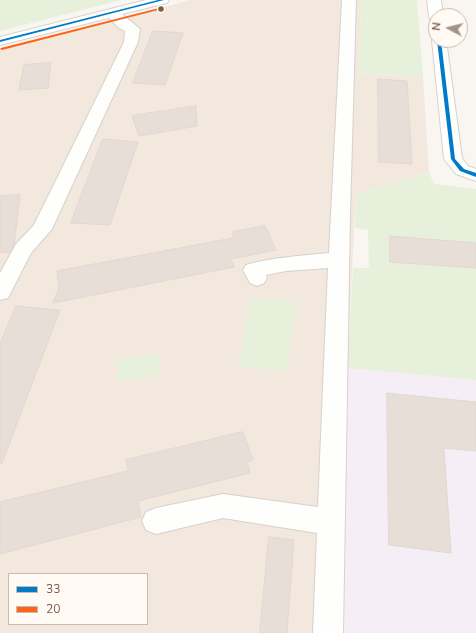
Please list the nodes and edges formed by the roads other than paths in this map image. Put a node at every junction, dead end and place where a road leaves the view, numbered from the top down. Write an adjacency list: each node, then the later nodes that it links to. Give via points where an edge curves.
1 (162, 0): 3 (street)
2 (349, 0): 7 (street)
3 (112, 13): 4 (street); 9 (street, via 124,25 133,29 131,42 42,229 23,249)
4 (0, 41)
5 (440, 48): 6 (street, via 453,159 462,170)
6 (476, 175)
7 (338, 260): 8 (street, via 286,264 253,270); 11 (street)
8 (257, 278)
9 (0, 292)
10 (156, 521): 11 (street, via 223,506)
11 (332, 522): 12 (street)
12 (328, 633)

